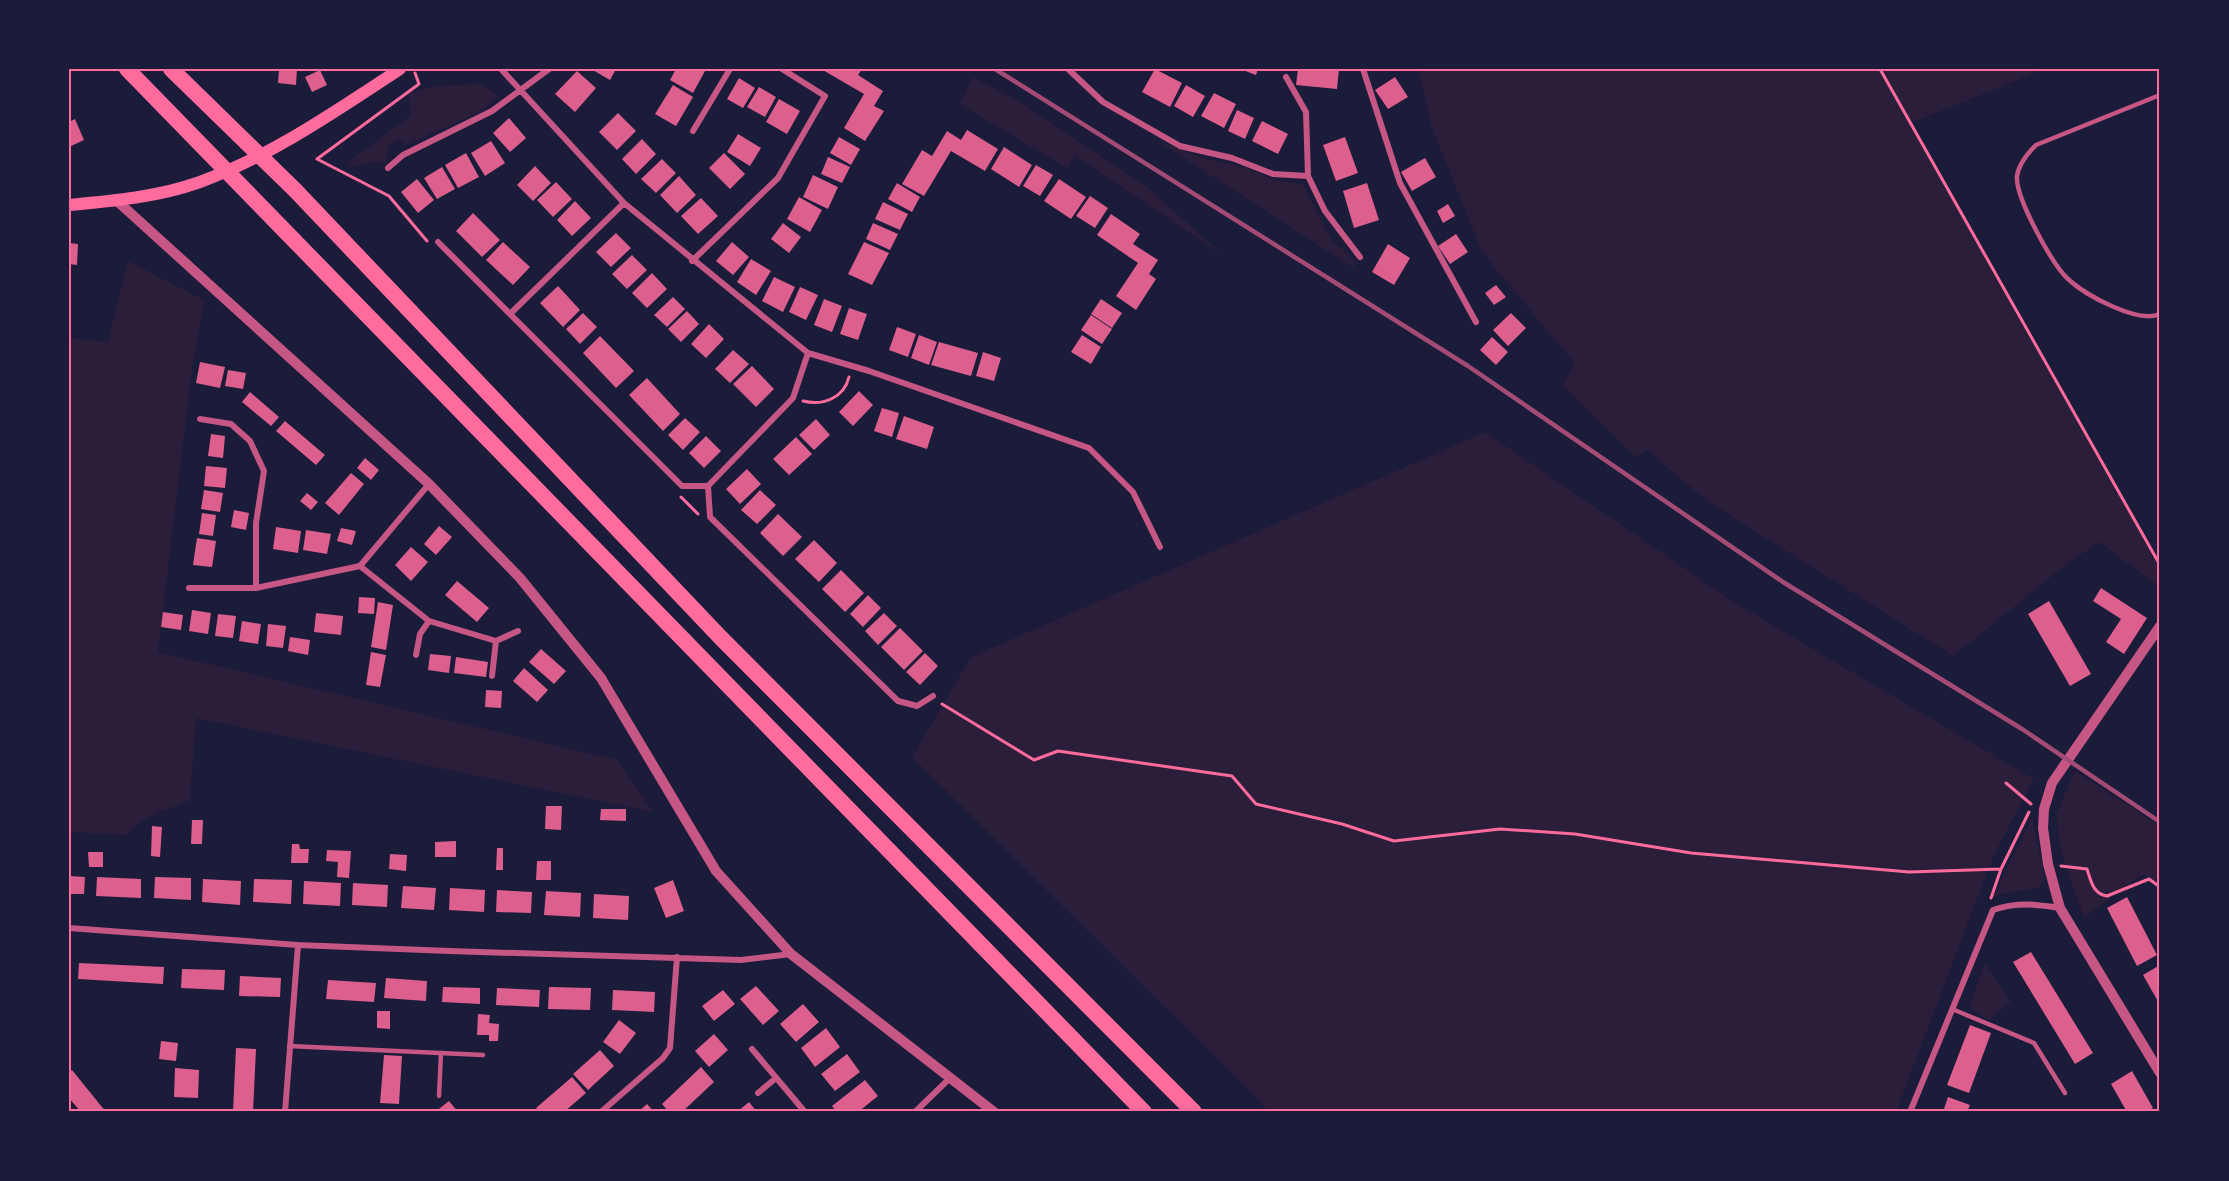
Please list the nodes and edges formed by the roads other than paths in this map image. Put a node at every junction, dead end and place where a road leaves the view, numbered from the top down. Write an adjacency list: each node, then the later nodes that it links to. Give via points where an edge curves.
1 (127, 69): 63 (highway)
2 (171, 69): 64 (highway, via 295,190 721,638)
3 (400, 69): 18 (main road, via 285,144 200,182)
4 (501, 69): 11 (street)
5 (549, 69): 11 (street)
6 (730, 69): 13 (street)
7 (782, 69): 23 (street, via 825,96 778,178)
8 (1068, 69): 17 (street, via 1103,102 1180,146 1232,158 1273,174)
9 (1364, 69): 26 (street, via 1400,183)
10 (1286, 77): 17 (street, via 1306,112)
11 (522, 89): 15 (street, via 492,111); 19 (street)
12 (2160, 95): 25 (lane, via 2036,145 2024,157 2017,176 2019,194 2067,279 2139,317)
13 (693, 131)
14 (398, 147): 15 (street)
15 (403, 155): 16 (street)
16 (388, 168)
17 (1308, 176): 22 (street, via 1325,211)
18 (116, 200): 20 (main road); 29 (street)
19 (624, 203): 23 (street); 24 (street)
20 (69, 205)
21 (438, 242): 24 (street)
22 (1360, 258)
23 (692, 261): 27 (street)
24 (511, 313): 30 (street, via 682,486)
25 (2160, 314)
26 (1476, 322)
27 (808, 353): 30 (street, via 793,398); 31 (street, via 1089,448 1133,492)
28 (200, 419): 34 (street, via 231,424 250,441 264,471 255,523)
29 (429, 484): 32 (street); 45 (street, via 520,578 601,678 716,871)
30 (708, 486): 41 (street, via 710,517 898,701 917,706)
31 (1160, 547)
32 (360, 566): 34 (street); 35 (street)
33 (189, 588): 34 (street)
34 (256, 588)
35 (429, 621): 38 (street); 39 (street, via 420,634)
36 (2160, 626): 42 (street, via 2052,783 2043,828)
37 (518, 631): 38 (street)
38 (496, 641): 40 (street)
39 (416, 655)
40 (492, 676)
41 (933, 696)
42 (2060, 908): 47 (street, via 2026,904 1993,910); 52 (street)
43 (69, 928): 44 (street)
44 (298, 945): 46 (street); 48 (street)
45 (791, 954): 46 (street, via 741,960); 54 (street)
46 (677, 957): 59 (street, via 670,1048)
47 (1952, 1009): 56 (lane, via 2034,1043); 65 (street)
48 (290, 1046): 50 (lane); 58 (street)
49 (752, 1049): 53 (street)
50 (441, 1053): 51 (lane); 57 (lane)
51 (483, 1055)
52 (2160, 1073)
53 (776, 1078): 55 (street); 60 (street)
54 (950, 1078): 61 (street); 62 (street)
55 (758, 1093)
56 (2065, 1093)
57 (440, 1096)
58 (285, 1112)
59 (601, 1112)
60 (805, 1112)
61 (915, 1112)
62 (994, 1112)
63 (1144, 1112)
64 (1194, 1112)
65 (1910, 1112)

